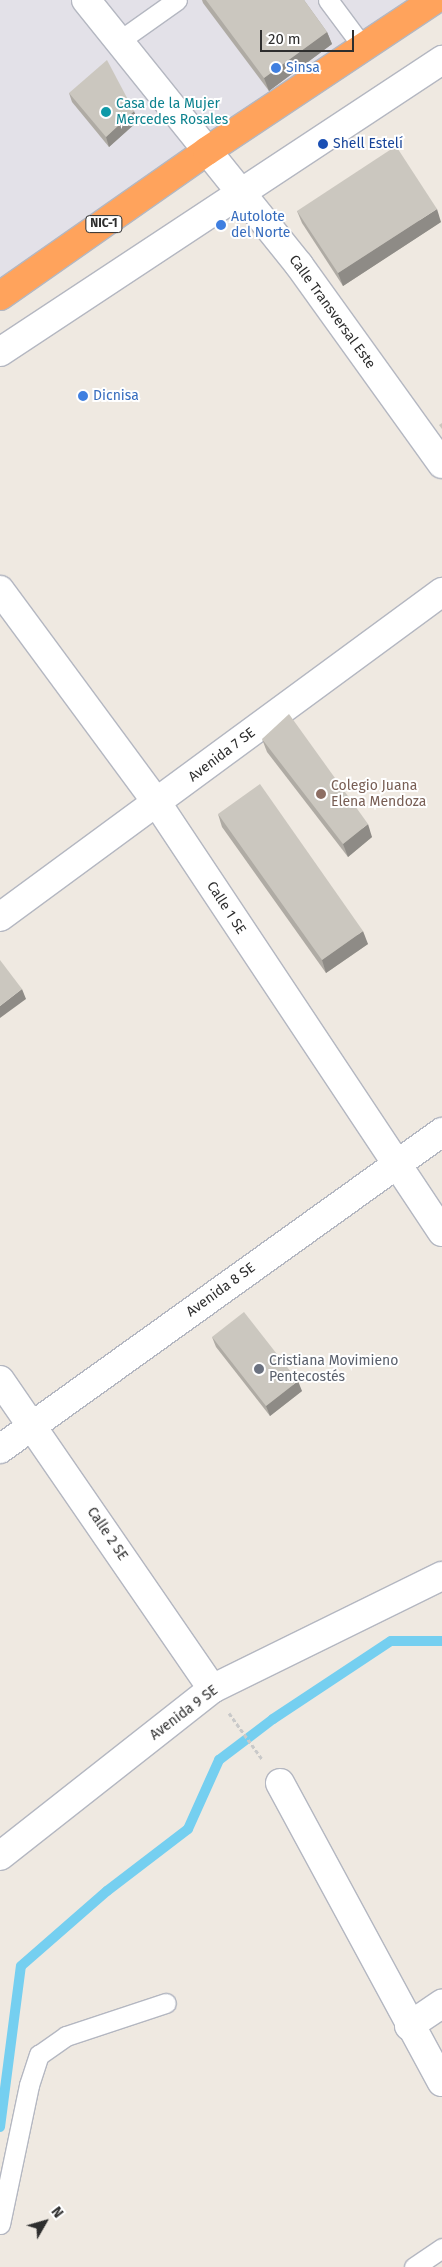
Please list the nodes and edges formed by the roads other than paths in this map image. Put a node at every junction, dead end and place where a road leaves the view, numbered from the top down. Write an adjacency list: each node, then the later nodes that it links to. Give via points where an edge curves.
1 (86, 0): 5 (street, Calle Transversal Este)
2 (177, 0): 5 (lane)
3 (328, 0): 6 (lane)
4 (434, 0): 6 (highway, NIC-1)
5 (119, 41): 8 (street, Calle Transversal Este)
6 (363, 47): 8 (highway, NIC-1)
7 (442, 60): 9 (street)
8 (207, 152): 9 (street, Calle Transversal Este); 10 (highway, NIC-1)
9 (239, 194): 11 (street); 12 (street, Calle Transversal Este, via 299,265)
10 (0, 296)
11 (0, 352)
12 (442, 464)
13 (0, 590): 15 (street, Calle 1 SE)
14 (442, 592): 15 (street, Avenida 7 SE)
15 (157, 803): 16 (street, Avenida 7 SE); 18 (street, Calle 1 SE)
16 (0, 917)
17 (442, 1132): 18 (street, Avenida 8 SE)
18 (395, 1166): 19 (street, Calle 1 SE); 21 (street, Avenida 8 SE)
19 (442, 1232)
20 (0, 1380): 21 (street, Calle 2 SE)
21 (32, 1424): 22 (street, Avenida 8 SE); 24 (street, Calle 2 SE)
22 (0, 1449)
23 (442, 1576): 24 (street, Avenida 9 SE)
24 (212, 1689): 26 (street, Avenida 9 SE)
25 (280, 1783): 29 (street)
26 (0, 1856)
27 (166, 2004): 31 (lane, via 66,2036 39,2054 29,2085)
28 (442, 2004): 29 (street)
29 (410, 2026): 30 (street)
30 (442, 2082)
31 (0, 2224)
32 (442, 2248): 33 (lane)
33 (414, 2267)

